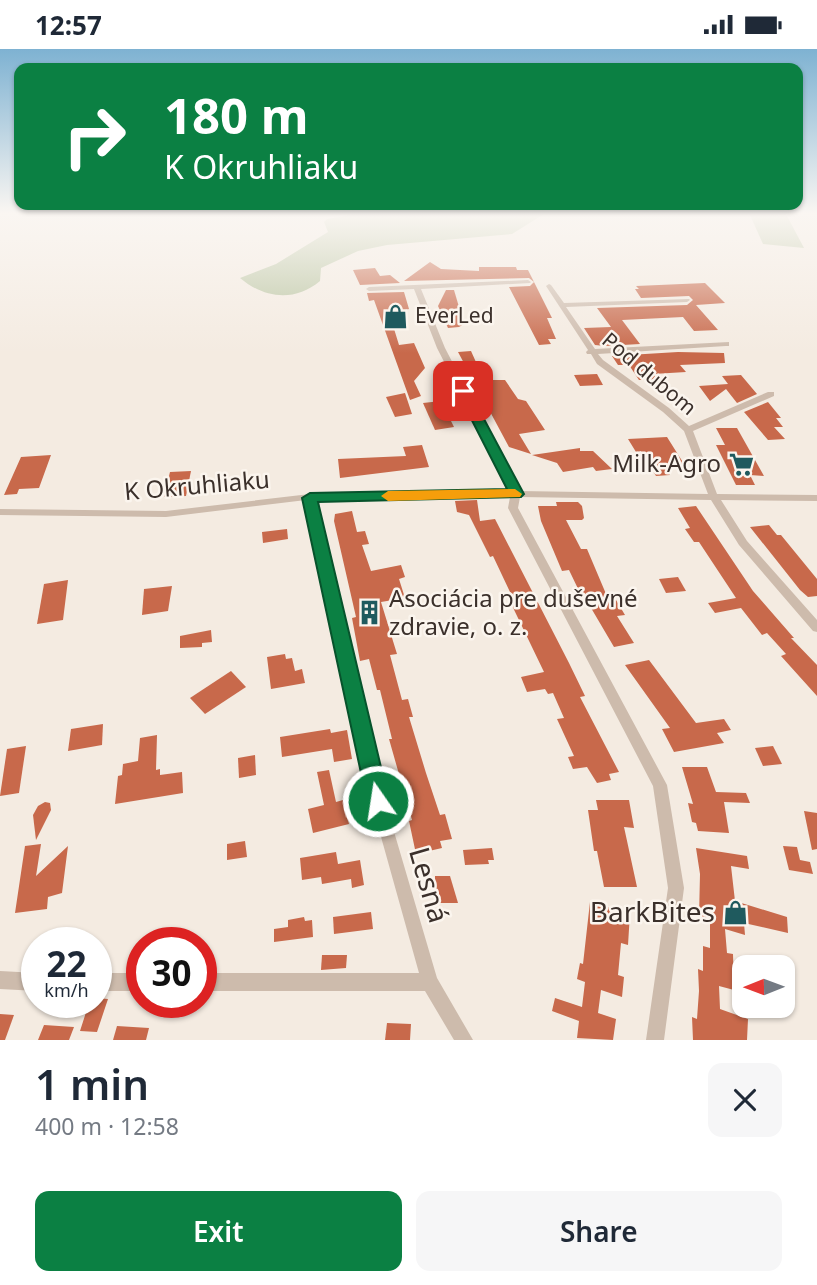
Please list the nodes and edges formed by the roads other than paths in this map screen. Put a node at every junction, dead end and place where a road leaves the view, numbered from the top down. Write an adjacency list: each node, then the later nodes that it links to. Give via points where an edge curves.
1 (528, 282): 3 (street)
2 (549, 286): 6 (street, Pod dubom)
3 (417, 287): 4 (street); 11 (street, via 441,348)
4 (369, 289)
5 (687, 300): 6 (street)
6 (562, 305): 8 (street, Pod dubom)
7 (726, 344): 8 (street)
8 (590, 352): 10 (street, Pod dubom)
9 (771, 394): 10 (street)
10 (688, 430): 12 (street, Pod dubom)
11 (516, 494): 12 (street, K Okruhliaku); 13 (street, K Okruhliaku); 22 (street, via 513,508 660,785 676,888)
12 (713, 495): 14 (street, K Okruhliaku); 16 (street, Pod dubom, via 743,543)
13 (310, 498): 15 (street, K Okruhliaku, via 166,514); 20 (street, Lesná, via 378,801)
14 (817, 498)
15 (0, 512)
16 (817, 628)
17 (0, 980): 18 (street)
18 (21, 981)
19 (217, 982): 20 (street)
20 (430, 982): 21 (street, Lesná)
21 (464, 1040)
22 (655, 1040)

